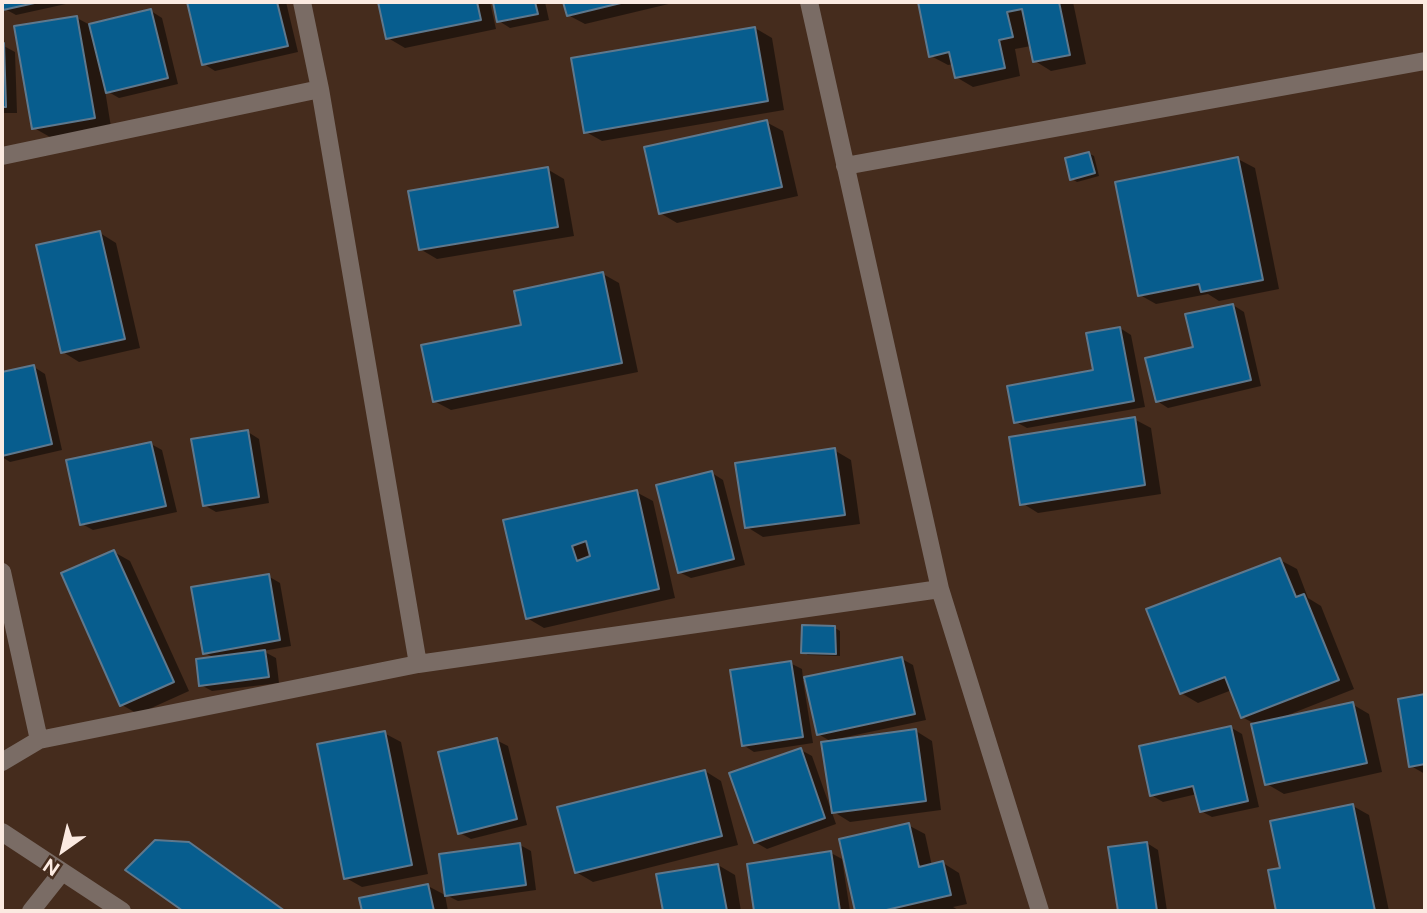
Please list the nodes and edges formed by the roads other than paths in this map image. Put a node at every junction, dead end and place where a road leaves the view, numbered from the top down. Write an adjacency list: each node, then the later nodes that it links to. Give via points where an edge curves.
1 (302, 2): 4 (street)
2 (808, 2): 6 (street)
3 (1425, 61): 6 (street)
4 (320, 89): 5 (street); 9 (street)
5 (2, 156)
6 (845, 166): 8 (street)
7 (2, 572): 10 (street)
8 (940, 589): 9 (street); 16 (street)
9 (418, 664): 10 (street)
10 (39, 740): 11 (street)
11 (2, 762)
12 (2, 832): 13 (street)
13 (62, 872): 14 (street); 15 (street)
14 (32, 911)
15 (122, 911)
16 (1040, 911)

